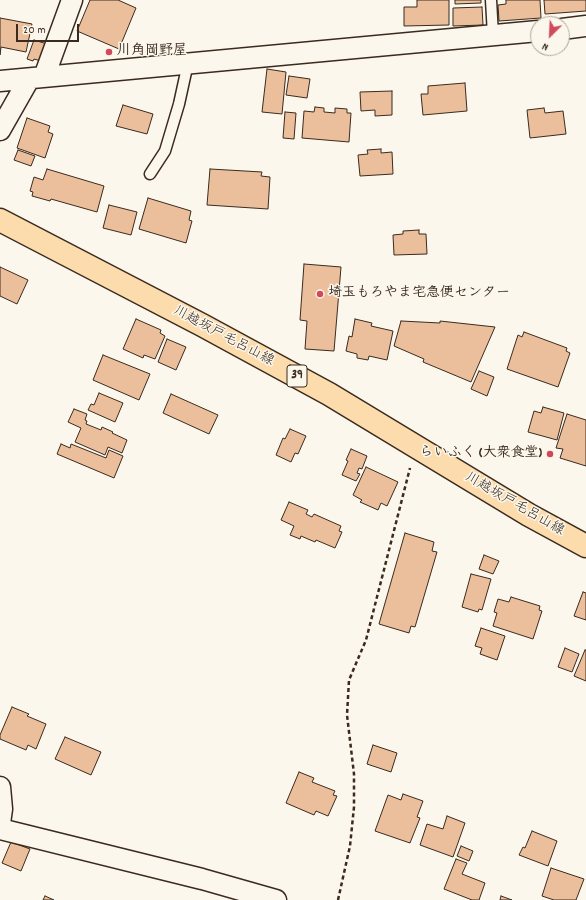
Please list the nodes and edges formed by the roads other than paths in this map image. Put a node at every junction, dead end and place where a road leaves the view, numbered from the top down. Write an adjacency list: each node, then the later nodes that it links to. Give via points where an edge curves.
1 (72, 0): 8 (street)
2 (491, 0): 6 (lane)
3 (586, 26): 4 (street)
4 (570, 28)
5 (530, 32): 6 (street)
6 (493, 35): 7 (street)
7 (188, 63): 8 (street); 11 (lane, via 165,151)
8 (37, 78): 9 (street); 10 (street)
9 (0, 81)
10 (0, 130)
11 (150, 174)
12 (0, 220): 13 (main road, 川越坂戸毛呂山線 / 39, via 329,394 529,515)
13 (586, 546)
14 (0, 787): 15 (street)
15 (0, 823)
16 (0, 829): 17 (street)
17 (276, 900)

